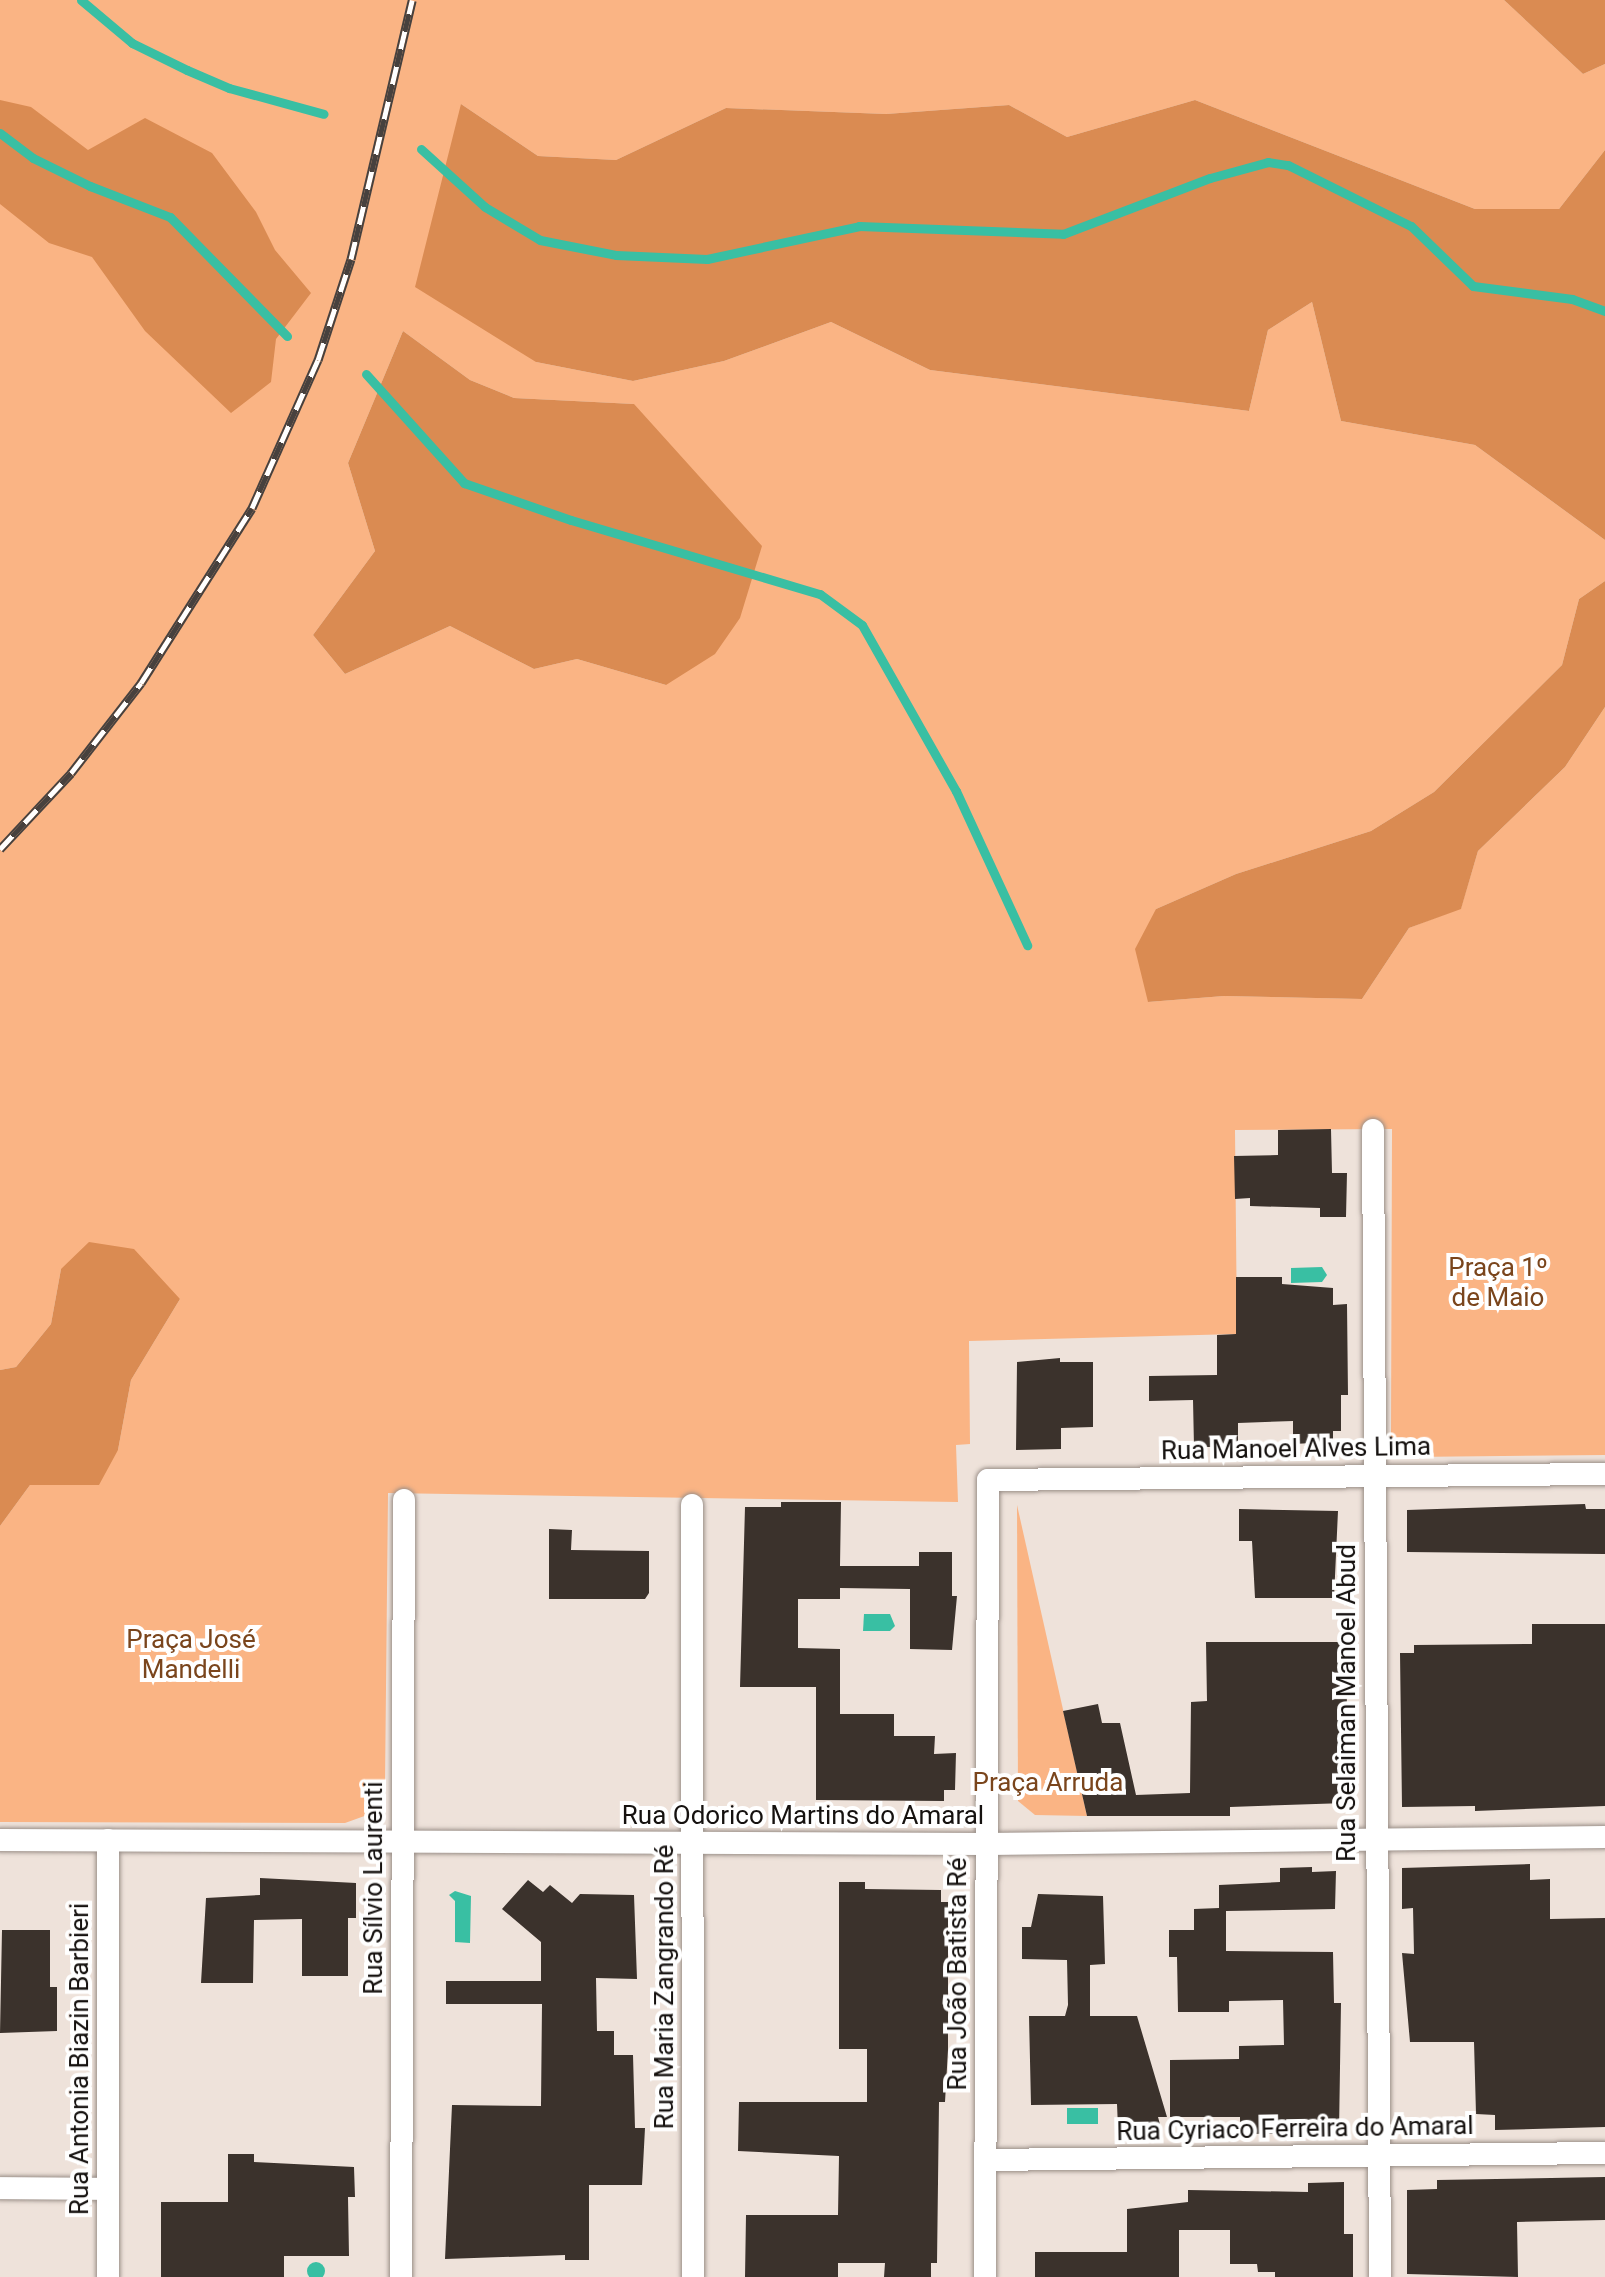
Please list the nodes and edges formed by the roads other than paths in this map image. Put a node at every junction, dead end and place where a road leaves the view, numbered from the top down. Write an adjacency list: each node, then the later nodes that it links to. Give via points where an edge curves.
1 (1373, 1130): 3 (street, Rua Selaiman Manoel Abud)
2 (1605, 1474): 3 (street, Rua Manoel Alves Lima)
3 (1373, 1476): 4 (street, Rua Manoel Alves Lima); 11 (street, Rua Selaiman Manoel Abud)
4 (988, 1480): 13 (street, Rua João Batista Ré)
5 (404, 1500): 10 (street, Rua Sílvio Laurenti)
6 (692, 1505): 12 (street, Rua Maria Zangrando Ré)
7 (1605, 1837): 11 (street, Rua Odorico Martins do Amaral)
8 (0, 1840): 9 (street, Rua Odorico Martins do Amaral)
9 (108, 1840): 10 (street, Rua Odorico Martins do Amaral); 18 (street, Rua Antonia Biazin Barbieri)
10 (402, 1842): 12 (street, Rua Odorico Martins do Amaral); 20 (street, Rua Sílvio Laurenti)
11 (1375, 1842): 13 (street, Rua Odorico Martins do Amaral); 15 (street, Rua Selaiman Manoel Abud)
12 (693, 1844): 13 (street, Rua Odorico Martins do Amaral); 21 (street, Rua Maria Zangrando Ré)
13 (986, 1844): 16 (street, Rua João Batista Ré)
14 (1605, 2153): 15 (street, Rua Cyriaco Ferreira do Amaral)
15 (1379, 2157): 16 (street, Rua Cyriaco Ferreira do Amaral); 23 (street, Rua Selaiman Manoel Abud)
16 (985, 2160): 22 (street, Rua João Batista Ré)
17 (0, 2188): 18 (street)
18 (108, 2189): 19 (street, Rua Antonia Biazin Barbieri)
19 (108, 2277)
20 (401, 2277)
21 (693, 2277)
22 (985, 2277)
23 (1380, 2277)

